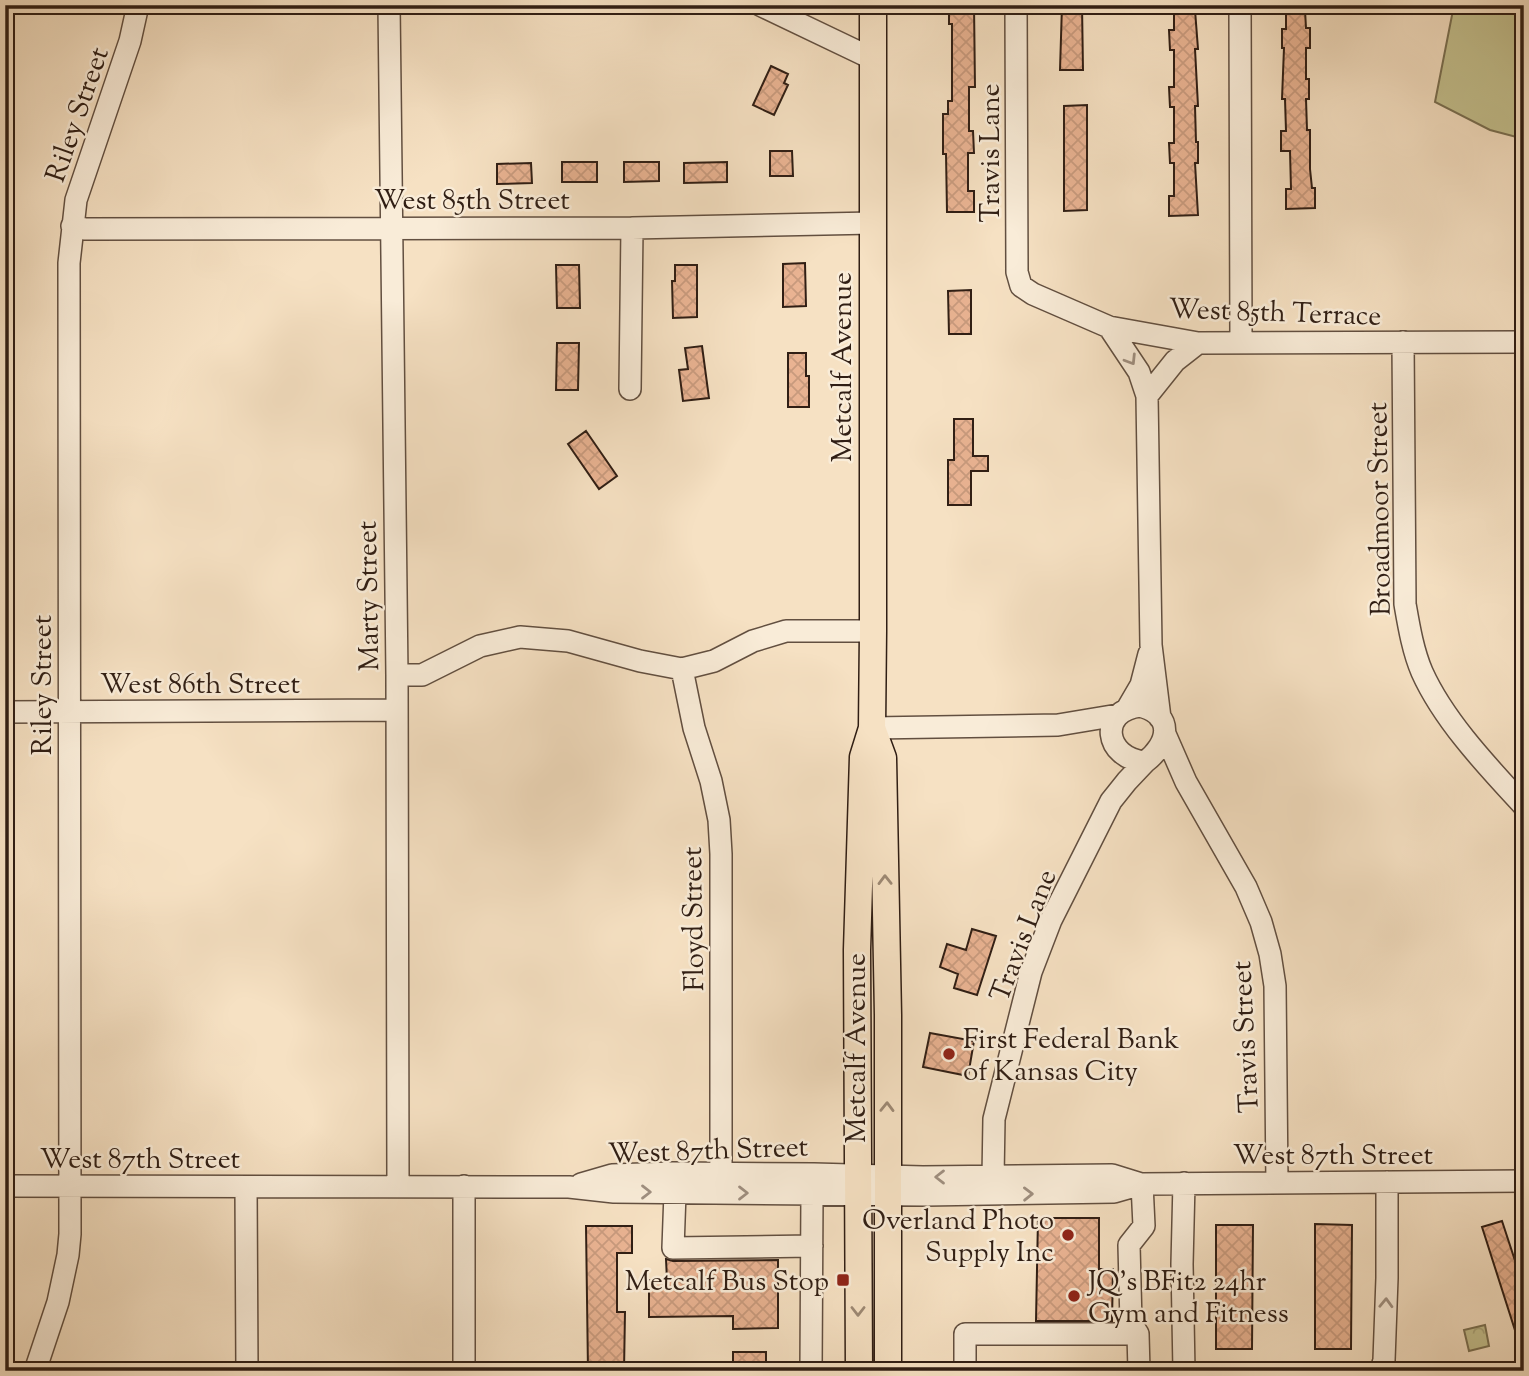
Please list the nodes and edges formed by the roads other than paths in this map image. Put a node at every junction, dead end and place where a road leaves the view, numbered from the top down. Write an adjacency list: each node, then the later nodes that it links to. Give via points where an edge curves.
1 (138, 5): 9 (street, Riley Street, via 80,185)
2 (389, 5): 10 (street, Marty Street)
3 (760, 5): 7 (street)
4 (873, 5): 7 (main road, Metcalf Avenue)
5 (1016, 5): 12 (street, Travis Lane, via 1017,272 1021,286)
6 (1240, 5): 15 (street)
7 (873, 60): 8 (main road, Metcalf Avenue)
8 (873, 223): 11 (street, West 85th Street); 20 (main road, Metcalf Avenue)
9 (72, 226): 10 (street, West 85th Street); 26 (street, Riley Street)
10 (391, 227): 11 (street, West 85th Street); 23 (street, Marty Street)
11 (632, 228): 18 (street)
12 (1033, 294): 13 (street, West 85th Terrace)
13 (1109, 327): 14 (street, West 85th Terrace); 19 (street, Travis Street, one-way to 19, via 1139,372)
14 (1198, 342): 15 (street, West 85th Terrace); 19 (street, via 1175,361)
15 (1241, 342): 16 (street, West 85th Terrace)
16 (1403, 342): 17 (street, West 85th Terrace); 35 (street, Broadmoor Street, via 1405,604 1411,639 1437,700)
17 (1524, 342)
18 (630, 389)
19 (1147, 396): 21 (street, Travis Street)
20 (873, 631): 22 (street, via 786,631); 30 (main road, Metcalf Avenue)
21 (1151, 645): 27 (street, Travis Street, via 1141,685); 29 (street, Travis Street)
22 (682, 669): 23 (street, via 568,641 520,637 480,646 422,675); 36 (street, Floyd Street, via 719,820)
23 (397, 675): 24 (street, Marty Street)
24 (395, 710): 26 (street, West 86th Street); 47 (street, Marty Street)
25 (5, 712): 26 (street, West 86th Street)
26 (69, 712): 46 (street, Riley Street)
27 (1123, 712): 28 (street); 29 (street, via 1147,708); 31 (street, via 1111,729)
28 (1058, 725): 30 (street); 31 (street, via 1096,733)
29 (1163, 726): 32 (street, via 1160,749); 33 (street, Travis Street)
30 (872, 728): 42 (main road, Metcalf Avenue, via 863,757 857,950); 44 (main road, Metcalf Avenue, one-way to 30, via 883,758)
31 (1114, 744): 32 (street, via 1128,759); 34 (street, Travis Lane, via 1117,765)
32 (1148, 760): 33 (street, Travis Street); 34 (street, Travis Lane)
33 (1186, 782): 41 (street, Travis Street, via 1246,887 1270,954 1275,986)
34 (1111, 802): 37 (street, Travis Lane, via 1051,920 1031,972 994,1119)
35 (1524, 806)
36 (721, 1173): 42 (street, West 87th Street); 50 (street, West 87th Street, via 612,1175)
37 (993, 1177): 43 (street, West 87th Street, via 1112,1175); 44 (street, West 87th Street, one-way to 44)
38 (1524, 1181): 39 (street, West 87th Street)
39 (1387, 1182): 41 (street, West 87th Street); 64 (street, one-way to 39)
40 (1184, 1183): 41 (street, West 87th Street); 43 (street, West 87th Street); 63 (street)
41 (1277, 1183)
42 (858, 1184): 44 (street, West 87th Street); 52 (street, West 87th Street); 59 (main road, Metcalf Avenue, one-way to 59)
43 (1142, 1184): 44 (street, West 87th Street, one-way to 43, via 1114,1192); 54 (street, via 1144,1226 1129,1245 1131,1323)
44 (886, 1185): 60 (main road, Metcalf Avenue)
45 (5, 1186): 46 (street, West 87th Street)
46 (70, 1186): 49 (street, West 87th Street); 55 (street, Riley Street, via 68,1255 58,1303)
47 (398, 1186): 48 (street, West 87th Street); 49 (street, West 87th Street)
48 (464, 1186): 50 (street, West 87th Street); 57 (street)
49 (247, 1187): 56 (street)
50 (569, 1187): 51 (street, West 87th Street, one-way to 51)
51 (675, 1193): 52 (street, West 87th Street, one-way to 52); 53 (street, via 673,1248)
52 (812, 1194): 53 (street)
53 (812, 1246): 58 (street)
54 (1139, 1334): 61 (street, via 965,1334); 62 (street)
55 (35, 1371)
56 (247, 1371)
57 (464, 1371)
58 (811, 1371)
59 (859, 1371)
60 (888, 1371)
61 (965, 1371)
62 (1139, 1371)
63 (1184, 1371)
64 (1381, 1371)

